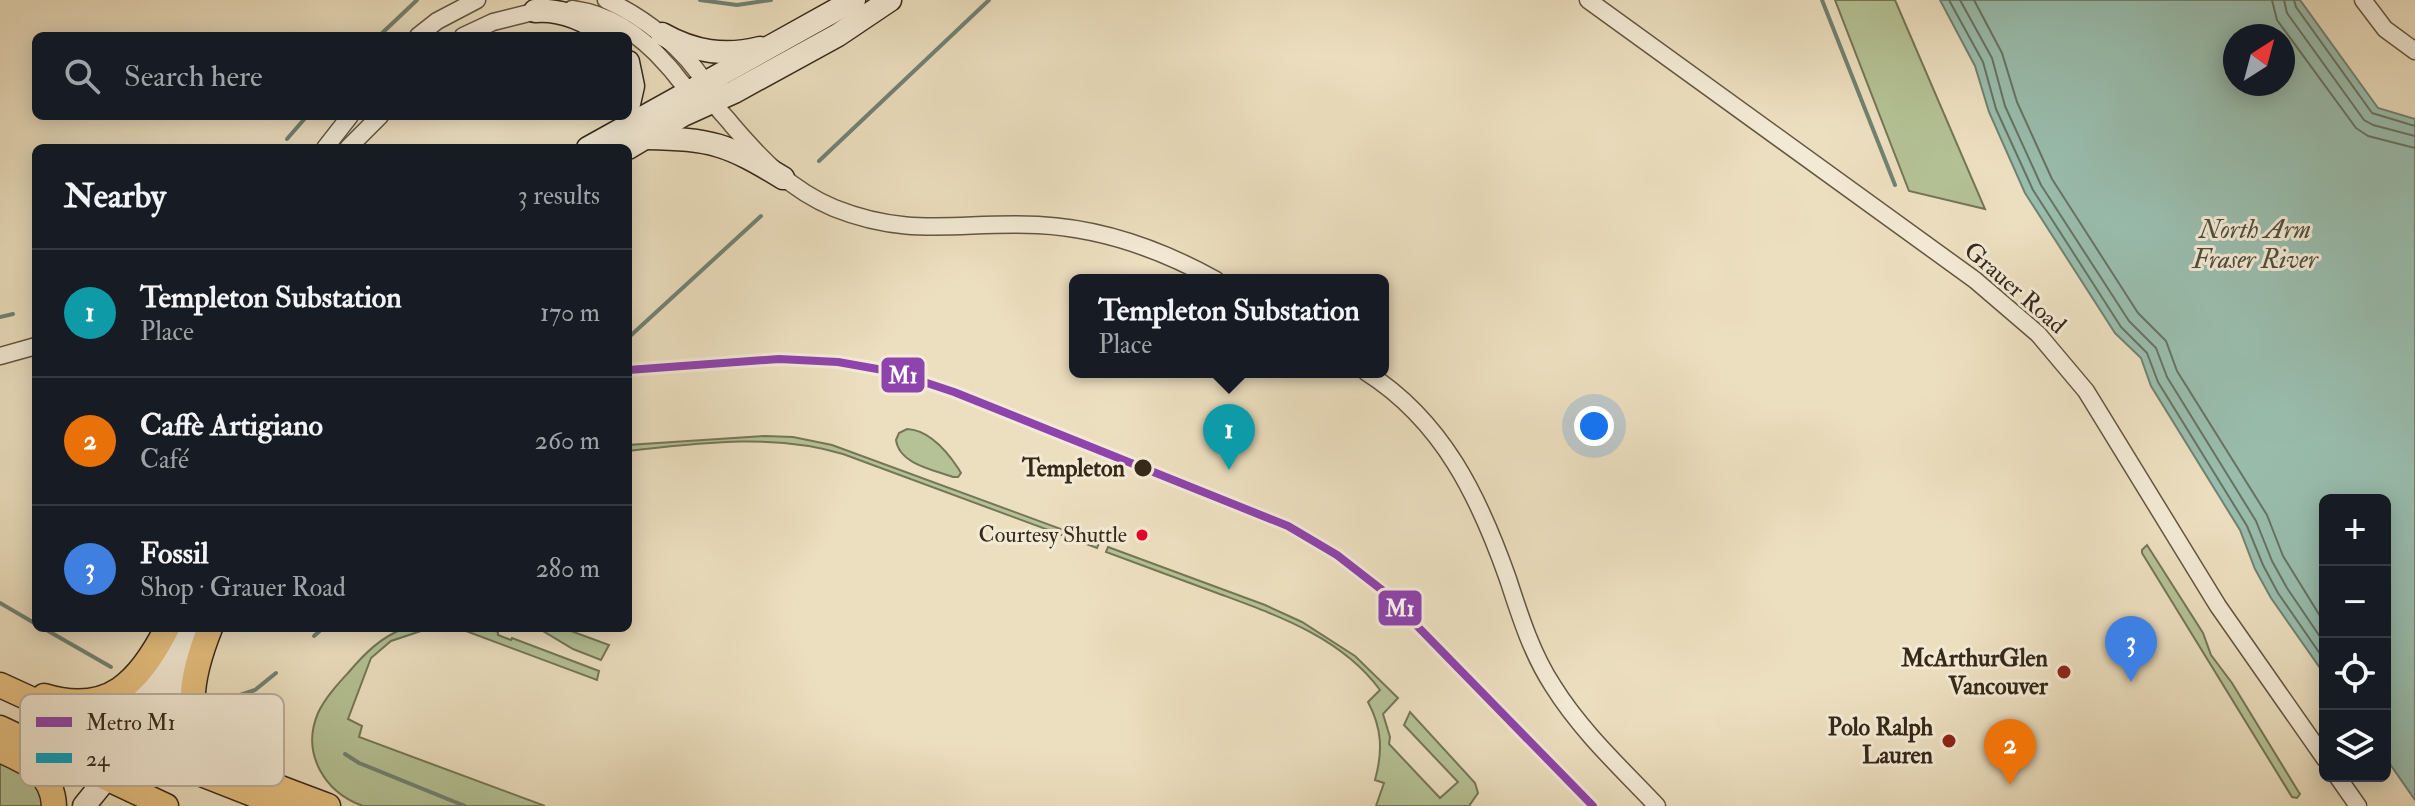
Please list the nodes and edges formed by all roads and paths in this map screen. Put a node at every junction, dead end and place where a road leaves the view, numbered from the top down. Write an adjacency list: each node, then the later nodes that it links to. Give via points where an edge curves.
1 (477, 0): 9 (street)
2 (606, 0): 14 (street)
3 (854, 0): 8 (street)
4 (890, 0): 16 (street, via 838,35)
5 (1588, 0): 44 (street, Grauer Road, via 1975,280 2038,334 2086,391 2218,606)
6 (2363, 0): 15 (street, via 2385,29)
7 (535, 11): 10 (street); 11 (street, via 568,14); 12 (street, via 579,10)
8 (802, 31): 14 (street, via 749,51 719,53 687,47); 16 (street)
9 (423, 32)
10 (472, 32)
11 (600, 32)
12 (631, 32)
13 (632, 33): 16 (street)
14 (662, 34): 16 (street)
15 (2415, 51)
16 (702, 92): 20 (street, via 683,115); 23 (street); 24 (street)
17 (347, 120): 21 (street)
18 (376, 120): 22 (street)
19 (619, 120): 23 (street)
20 (636, 143): 24 (street, via 711,142)
21 (328, 144)
22 (352, 144)
23 (595, 144)
24 (783, 178): 25 (street, via 833,207 884,223 945,228 1035,225 1089,232 1145,248)
25 (1203, 274)
26 (32, 347): 27 (street)
27 (0, 356)
28 (1374, 378): 57 (street, via 1420,417 1468,481 1528,639 1553,686)
29 (165, 632): 37 (main road, via 139,675)
30 (182, 632): 38 (street)
31 (206, 632): 39 (street)
32 (208, 632): 40 (main road)
33 (0, 677): 36 (main road)
34 (0, 685): 35 (main road)
35 (20, 694)
36 (44, 694)
37 (112, 694)
38 (152, 694)
39 (163, 694)
40 (193, 694)
41 (0, 728): 42 (main road)
42 (20, 738)
43 (0, 750): 45 (main road)
44 (2319, 750)
45 (20, 759)
46 (2341, 782): 58 (street)
47 (50, 786): 52 (main road)
48 (99, 786): 53 (street)
49 (122, 786): 54 (main road)
50 (234, 786): 55 (main road)
51 (277, 786): 56 (main road)
52 (54, 806)
53 (84, 806)
54 (166, 806)
55 (283, 806)
56 (328, 806)
57 (1657, 806)
58 (2358, 806)

